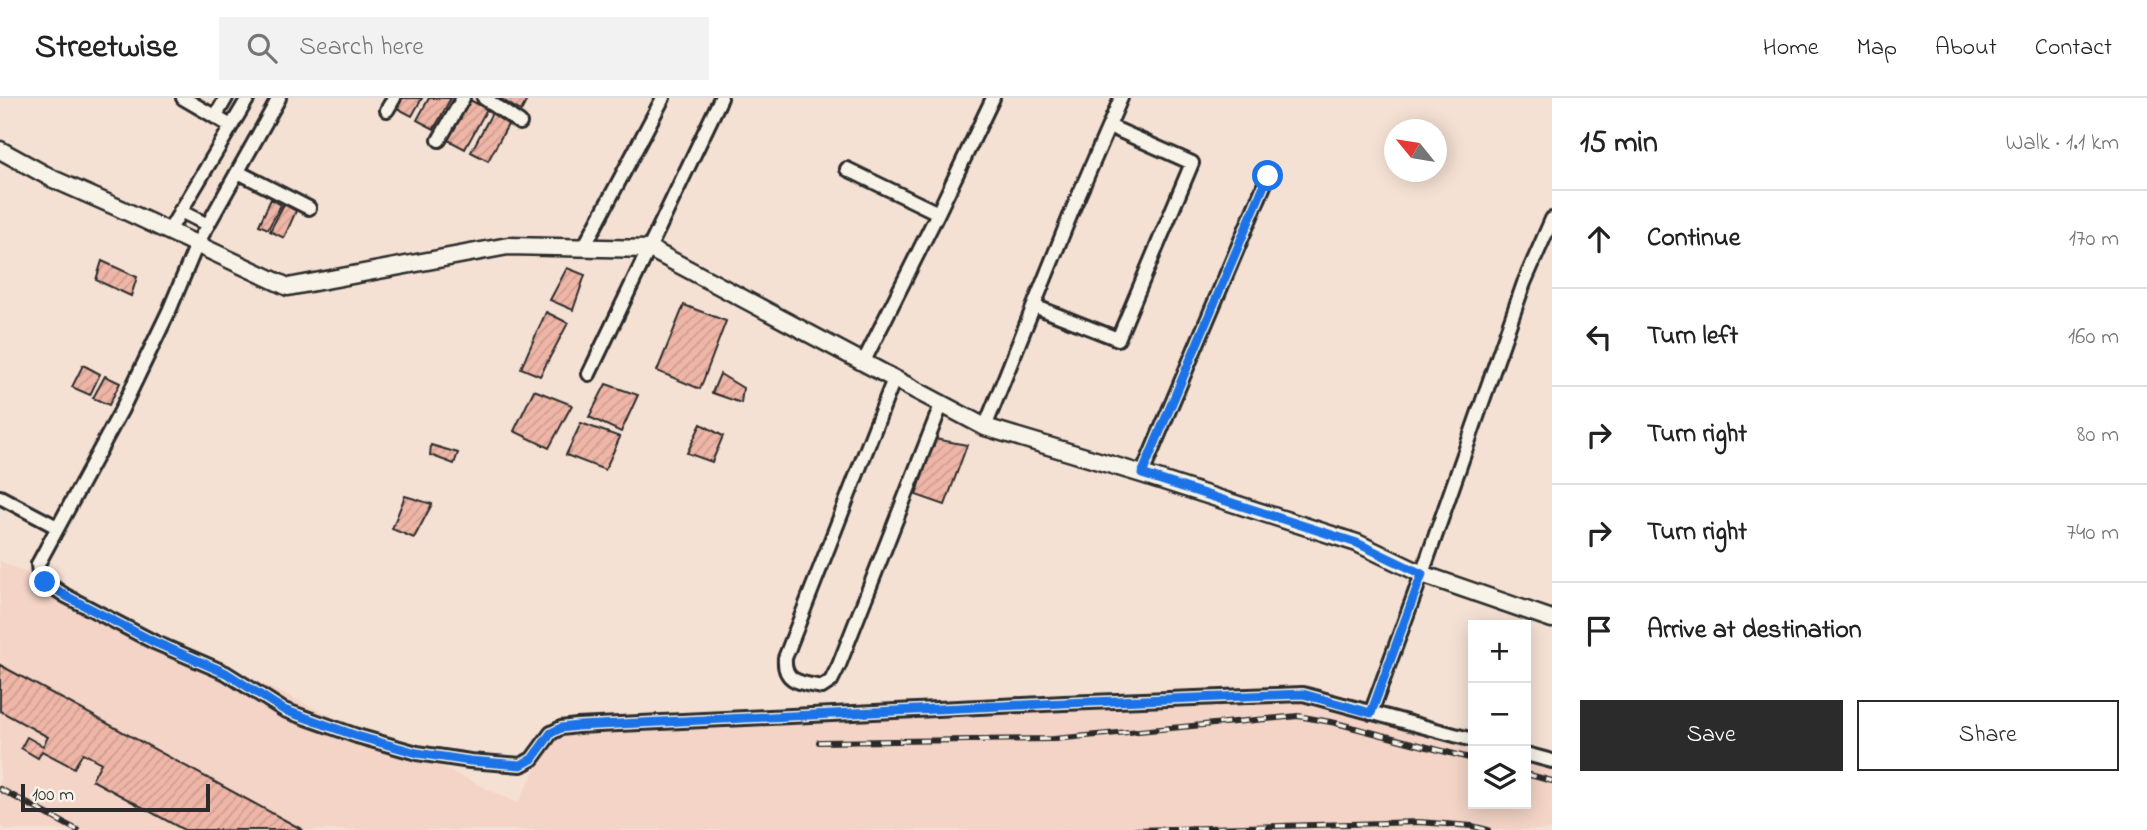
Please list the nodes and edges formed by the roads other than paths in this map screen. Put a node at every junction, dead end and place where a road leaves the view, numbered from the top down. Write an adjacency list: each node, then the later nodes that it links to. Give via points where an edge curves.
1 (183, 98): 13 (street)
2 (226, 98): 13 (street)
3 (248, 98): 15 (street)
4 (279, 98): 20 (street)
5 (394, 98): 12 (street)
6 (463, 98): 17 (street)
7 (484, 98): 14 (street)
8 (663, 98): 29 (street)
9 (721, 98): 30 (street)
10 (993, 98): 24 (street)
11 (1121, 98): 16 (street)
12 (387, 110)
13 (215, 117): 15 (street)
14 (520, 123)
15 (231, 126): 23 (street)
16 (1109, 126): 31 (street); 31 (street, via 1192,163 1118,339)
17 (439, 140)
18 (0, 150): 27 (street, via 52,179)
19 (847, 169): 24 (street)
20 (238, 172): 22 (street); 26 (street)
21 (1268, 176): 37 (street)
22 (309, 208)
23 (180, 211): 26 (street); 27 (street)
24 (938, 214): 32 (street)
25 (1552, 219): 40 (street, via 1524,283)
26 (208, 225): 28 (street)
27 (169, 231): 28 (street)
28 (197, 244): 29 (street, via 288,287 508,246); 39 (street, via 127,398)
29 (583, 249): 30 (street)
30 (650, 250): 32 (street); 33 (street)
31 (1034, 306): 36 (street)
32 (863, 363): 34 (street)
33 (589, 374)
34 (894, 379): 35 (street); 35 (street, via 785,658 789,678 822,687 831,681)
35 (942, 403): 36 (street)
36 (985, 427): 37 (street)
37 (1142, 474): 40 (street, via 1357,543)
38 (0, 497): 39 (street)
39 (57, 527): 42 (street, via 38,564 39,574 66,596 226,673 284,710 417,753 470,761 521,765 532,759 551,733 577,726 1303,694)
40 (1422, 574): 41 (street); 42 (street)
41 (1552, 619)
42 (1371, 713): 43 (street)
43 (1468, 739)
44 (1531, 755): 45 (street)
45 (1552, 761)

